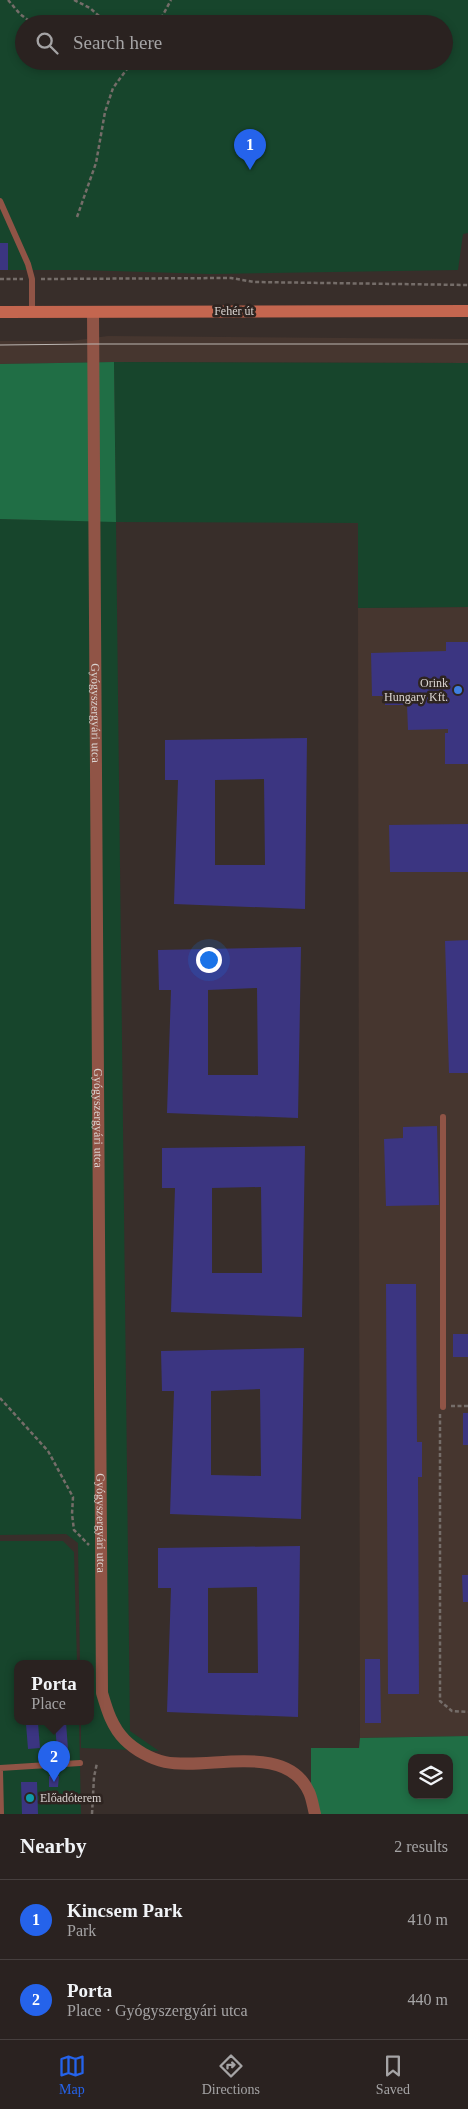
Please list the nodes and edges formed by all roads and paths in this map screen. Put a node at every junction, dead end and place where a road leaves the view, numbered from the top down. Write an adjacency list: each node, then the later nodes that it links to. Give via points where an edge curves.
1 (8, 0): 4 (path)
2 (74, 0): 5 (path)
3 (171, 0): 6 (path)
4 (21, 15)
5 (98, 15)
6 (163, 15)
7 (126, 70): 9 (path, via 113,88 96,163)
8 (0, 201): 11 (lane)
9 (77, 216)
10 (0, 279): 11 (path)
11 (32, 279): 12 (path, via 231,278 254,282); 13 (lane)
12 (468, 285)
13 (32, 310): 15 (main road, Fehér út); 16 (main road, Fehér út)
14 (468, 310): 16 (main road, Fehér út)
15 (0, 312)
16 (93, 312): 21 (street, Gyógyszergyári utca)
17 (443, 1117): 20 (lane)
18 (0, 1398): 21 (path, via 48,1451 73,1497 74,1530)
19 (468, 1406): 20 (path)
20 (443, 1407): 22 (path, via 440,1409 440,1701 452,1711)
21 (101, 1558): 28 (street, Gyógyszergyári utca, via 102,1693 110,1720 125,1740 145,1754 165,1762 279,1764 295,1774 309,1791)
22 (468, 1712)
23 (80, 1763): 25 (lane)
24 (97, 1763): 27 (path)
25 (0, 1769): 26 (lane)
26 (1, 1813)
27 (92, 1814)
28 (314, 1814)

